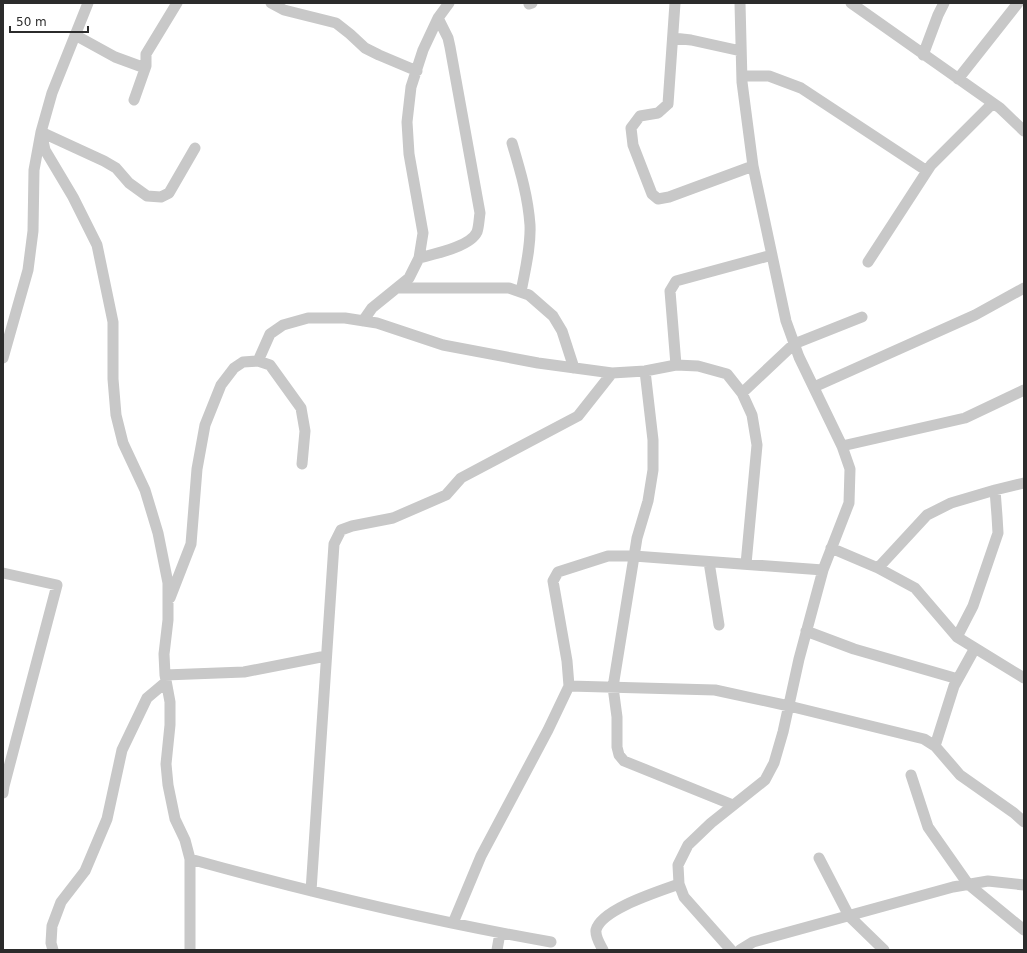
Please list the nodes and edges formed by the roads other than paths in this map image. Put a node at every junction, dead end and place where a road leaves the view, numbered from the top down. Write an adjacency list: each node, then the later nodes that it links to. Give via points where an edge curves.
1 (88, 3): 11 (street)
2 (177, 3): 15 (street, via 146,54)
3 (270, 3): 16 (street, via 284,10 336,23 365,48)
4 (449, 3): 10 (street)
5 (675, 3): 12 (street)
6 (740, 3): 13 (street)
7 (851, 3): 14 (street)
8 (944, 3): 14 (street)
9 (1018, 3): 18 (street)
10 (438, 18): 16 (street); 28 (street, via 450,47 480,213 477,232 467,241 454,248)
11 (75, 35): 15 (street, via 115,57); 22 (street, via 52,93)
12 (673, 38): 13 (street); 25 (street, via 668,104 658,113 640,116 631,128 633,145 652,194 658,199 669,197)
13 (741, 51): 17 (street)
14 (923, 55): 18 (street)
15 (145, 68): 19 (street)
16 (417, 71): 28 (street, via 411,87 407,122 409,154 423,233)
17 (742, 76): 25 (street); 26 (street, via 769,76 801,88)
18 (958, 79): 20 (street)
19 (134, 100)
20 (993, 103): 21 (street); 26 (street)
21 (1024, 131)
22 (41, 132): 24 (street, via 104,160 147,196 162,197 169,193); 36 (street, via 34,170 33,231 28,270); 56 (street, via 45,150 97,245 113,322 116,415 124,443 145,490 158,533 168,583)
23 (512, 142): 32 (street, via 526,190 530,226)
24 (194, 148)
25 (753, 166): 27 (street)
26 (927, 171): 29 (street)
27 (772, 255): 35 (street, via 786,321); 38 (street, via 676,281 670,291)
28 (419, 258): 30 (street, via 409,278)
29 (868, 262)
30 (398, 288): 32 (street, via 509,288); 34 (street, via 372,308)
31 (1024, 288): 42 (street, via 975,315)
32 (521, 292): 39 (street, via 529,295 552,316 562,331)
33 (862, 317): 35 (street)
34 (363, 321): 37 (street, via 345,318 308,318 283,325 270,334); 39 (street, via 443,345)
35 (794, 344): 42 (street); 44 (street)
36 (3, 358)
37 (258, 361): 46 (street, via 270,365 301,408 305,432); 56 (street, via 243,362 234,368 220,385 204,425 197,469 191,544)
38 (676, 365): 40 (street); 44 (street, via 698,366 727,374)
39 (574, 368): 41 (street)
40 (645, 371): 41 (street); 50 (street, via 653,440 653,470)
41 (612, 373): 61 (street, via 578,416 461,478 446,495 393,518 341,530 334,544)
42 (814, 388): 45 (street)
43 (1024, 390): 45 (street, via 965,418)
44 (742, 393): 52 (street, via 752,415 757,445)
45 (842, 446): 49 (street, via 850,469 849,503)
46 (302, 464)
47 (1024, 483): 48 (street)
48 (995, 490): 53 (street, via 951,503 927,514); 59 (street, via 998,533 973,606)
49 (831, 548): 53 (street); 54 (street)
50 (634, 556): 51 (street); 65 (street, via 608,556 558,572 553,581 567,661); 66 (street)
51 (709, 562): 52 (street); 57 (street)
52 (746, 564): 54 (street)
53 (878, 568): 59 (street, via 915,588)
54 (823, 570): 58 (street)
55 (3, 573): 70 (street, via 57,585)
56 (168, 604): 62 (street, via 164,654)
57 (719, 625)
58 (806, 631): 64 (street, via 854,649); 67 (street)
59 (957, 637): 60 (street)
60 (975, 648): 63 (street); 64 (street)
61 (326, 656): 62 (street, via 244,672); 78 (street)
62 (166, 678): 74 (street, via 170,702 166,764 168,785 175,819); 84 (street, via 147,698 122,750 107,819 86,871 61,902 52,926)
63 (1024, 678)
64 (958, 679): 68 (street)
65 (568, 686): 66 (street); 80 (street, via 548,730 481,856)
66 (613, 687): 67 (street, via 715,690); 71 (street, via 618,717 617,748 624,761)
67 (789, 706): 68 (street, via 924,739); 71 (street, via 774,763 765,780)
68 (935, 746): 72 (street, via 960,775)
69 (911, 775): 76 (street, via 928,827)
70 (3, 788)
71 (734, 805): 75 (street, via 688,844 678,865)
72 (1024, 822)
73 (819, 858): 79 (street)
74 (190, 859): 78 (street); 85 (street)
75 (678, 884): 87 (street, via 634,901 601,922 596,929 596,936); 88 (street, via 684,897)
76 (968, 884): 77 (street, via 988,881); 79 (street); 81 (street)
77 (1024, 885)
78 (311, 891): 80 (street)
79 (849, 916): 89 (street, via 753,942); 90 (street)
80 (454, 923): 82 (street)
81 (1024, 930)
82 (500, 933): 83 (street); 86 (street)
83 (551, 942)
84 (53, 950)
85 (190, 950)
86 (497, 950)
87 (603, 950)
88 (731, 950)
89 (740, 950)
90 (884, 950)

